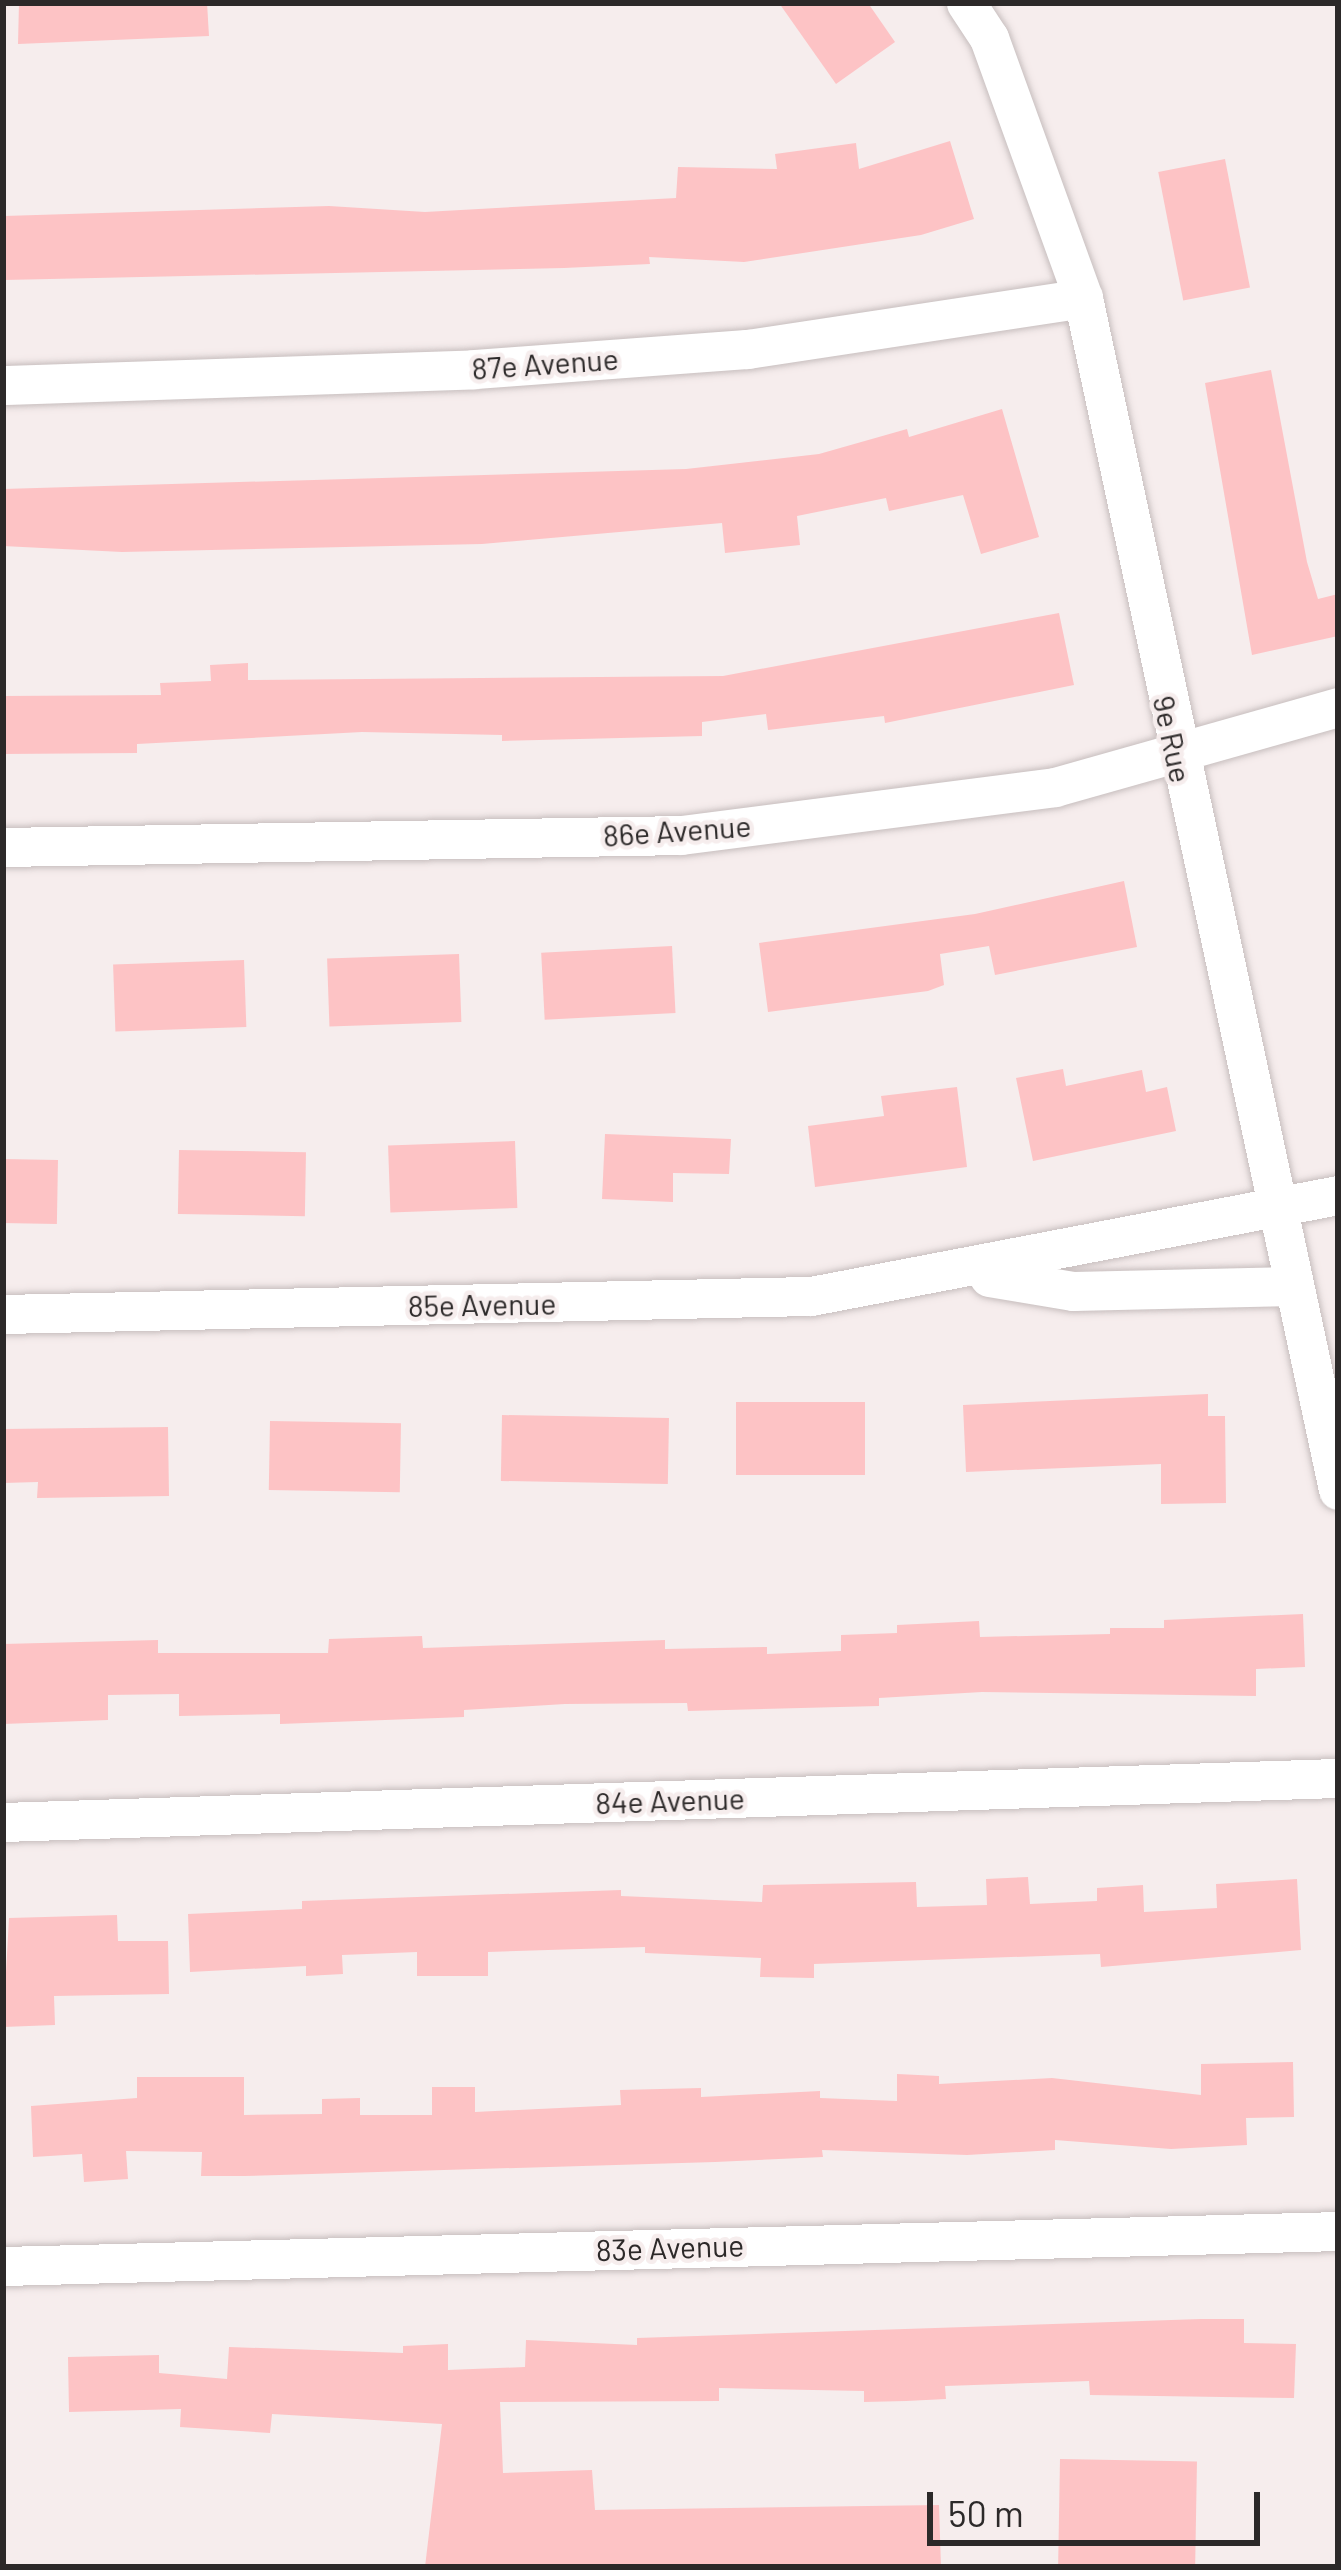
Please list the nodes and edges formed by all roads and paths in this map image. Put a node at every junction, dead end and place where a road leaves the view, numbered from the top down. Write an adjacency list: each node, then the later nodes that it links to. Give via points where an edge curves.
1 (966, 3): 2 (street, 9e Rue, via 989,38)
2 (1083, 298): 3 (street, 87e Avenue, via 747,349 474,369); 5 (street, 9e Rue)
3 (3, 386)
4 (1338, 706): 5 (street, 86e Avenue)
5 (1175, 752): 6 (street, 86e Avenue, via 1055,787 681,835); 8 (street, 9e Rue)
6 (3, 847)
7 (1338, 1195): 8 (street, 85e Avenue)
8 (1277, 1208): 9 (street, 85e Avenue); 10 (street, 9e Rue)
9 (960, 1272): 10 (street, 85e Avenue, via 1073,1291); 11 (street, 85e Avenue, via 789,1297)
10 (1293, 1286): 12 (street, 9e Rue)
11 (3, 1314)
12 (1338, 1490)
13 (1338, 1778): 14 (street, 84e Avenue)
14 (3, 1822)
15 (1338, 2231): 16 (street, 83e Avenue)
16 (3, 2266)

